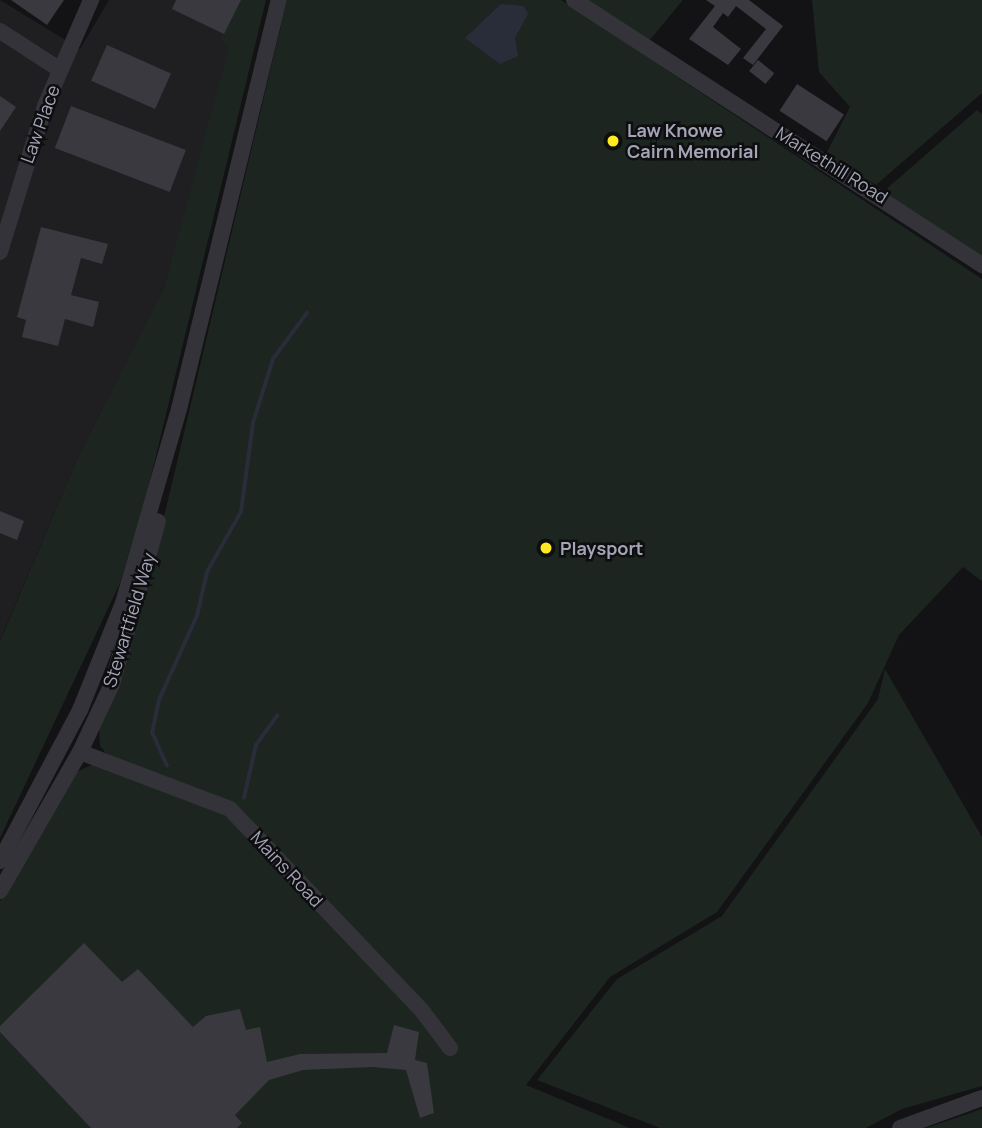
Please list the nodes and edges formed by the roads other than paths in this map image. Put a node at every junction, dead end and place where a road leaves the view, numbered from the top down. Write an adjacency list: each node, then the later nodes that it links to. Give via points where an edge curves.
1 (91, 0): 5 (street, Law Place)
2 (279, 0): 8 (street, Stewartfield Way)
3 (574, 0): 7 (street, Markethill Road)
4 (0, 31): 5 (street)
5 (59, 69): 6 (street, Law Place)
6 (0, 252)
7 (982, 265)
8 (179, 409): 9 (street, Stewartfield Way, via 135,615); 10 (street, Stewartfield Way, via 123,603 99,666)
9 (80, 752): 11 (street, Stewartfield Way); 12 (street, Mains Road, via 230,809 423,1012)
10 (0, 861)
11 (0, 891)
12 (450, 1048)
13 (982, 1098): 14 (street)
14 (900, 1128)

